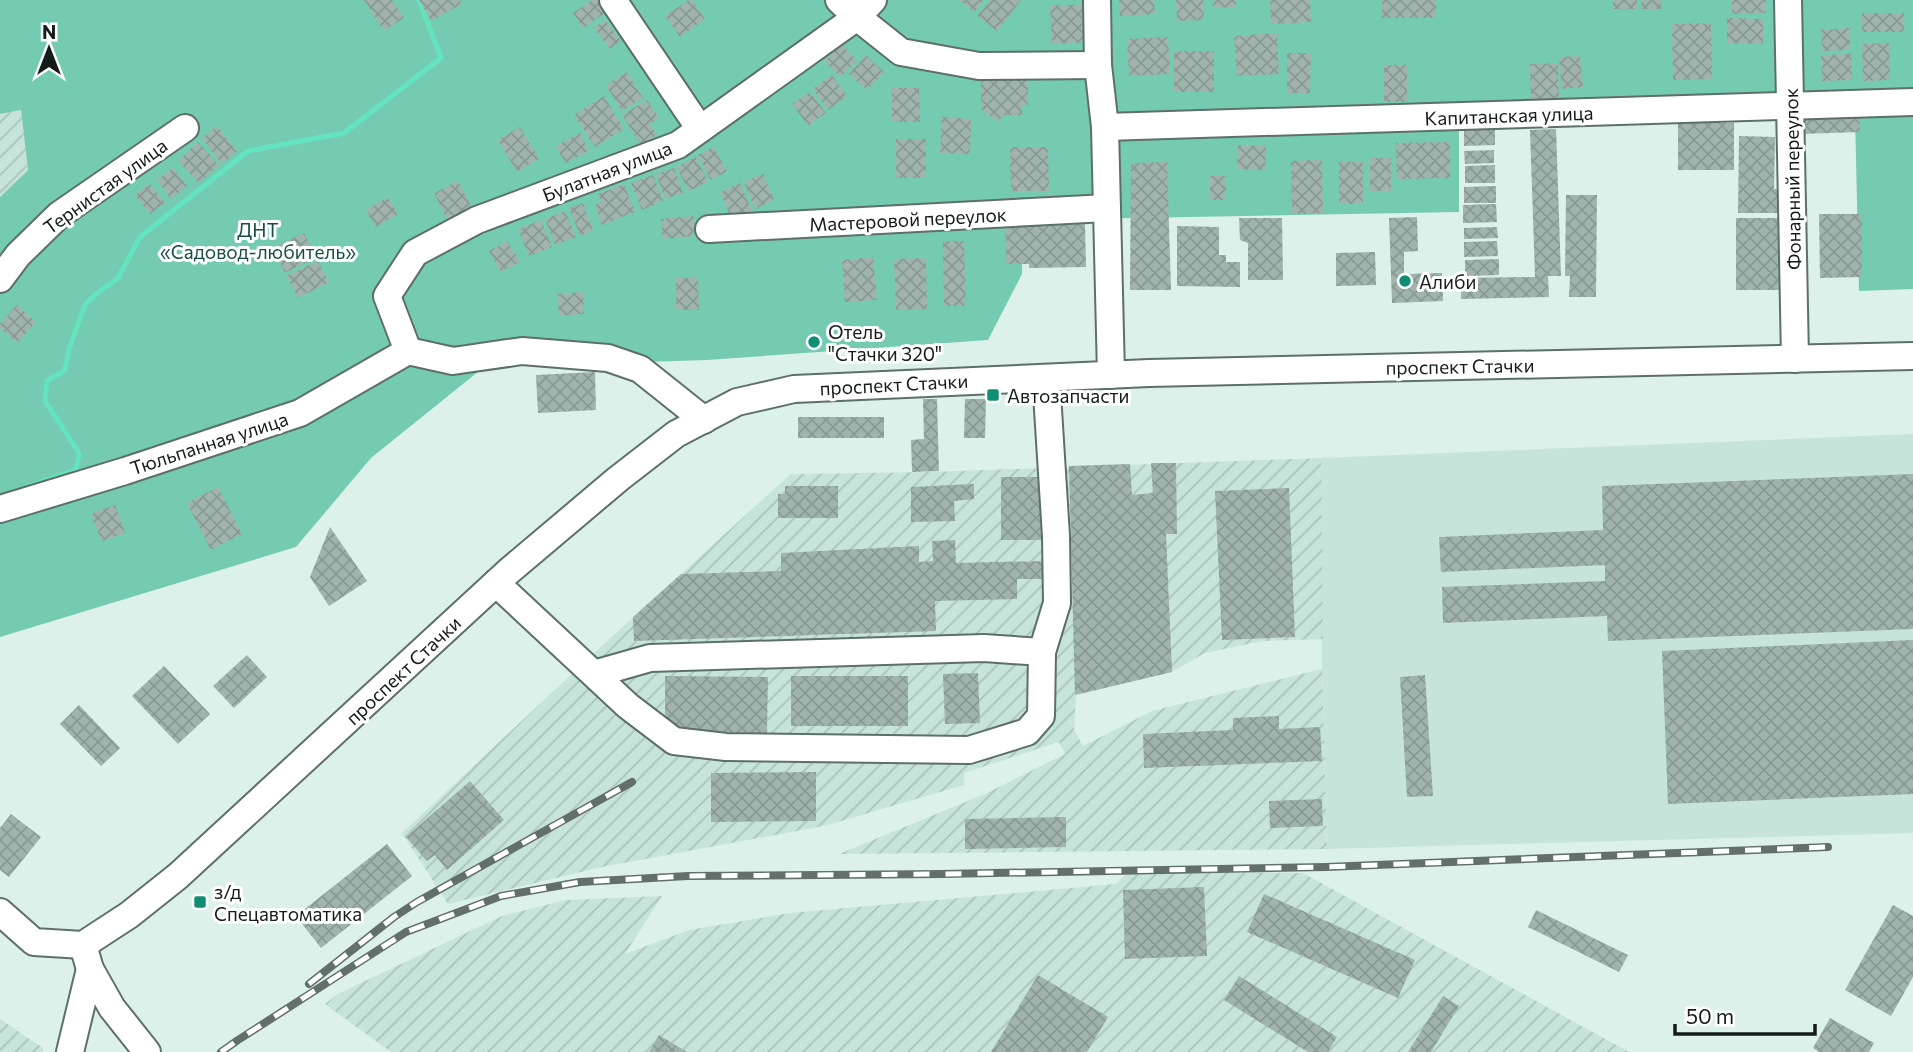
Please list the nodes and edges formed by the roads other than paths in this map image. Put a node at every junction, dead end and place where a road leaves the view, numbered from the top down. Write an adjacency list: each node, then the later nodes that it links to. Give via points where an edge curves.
1 (613, 0): 10 (street)
2 (1097, 0): 5 (street)
3 (1787, 0): 7 (street, Фонарный переулок)
4 (856, 6): 5 (street, via 901,52 979,66); 10 (street, Булатная улица)
5 (1098, 65): 8 (street)
6 (1913, 102): 7 (street, Капитанская улица)
7 (1791, 106): 8 (street, Капитанская улица); 16 (street, Фонарный переулок)
8 (1105, 127): 11 (street)
9 (185, 128): 13 (street, Тернистая улица, via 59,215)
10 (700, 129): 14 (street, Булатная улица, via 678,145 477,220 415,253 387,296)
11 (1107, 208): 12 (street, Мастеровой переулок); 17 (street)
12 (709, 229)
13 (0, 279)
14 (408, 351): 19 (street, via 453,361 522,351 608,358 640,369); 20 (street, Тюльпанная улица, via 300,413)
15 (1913, 356): 16 (street, проспект Стачки)
16 (1795, 359): 17 (street, проспект Стачки)
17 (1111, 375): 18 (street, проспект Стачки)
18 (1046, 378): 19 (street, проспект Стачки, via 793,389 737,402); 22 (street, via 1057,603)
19 (704, 420): 21 (street, проспект Стачки, via 676,434 618,479)
20 (0, 509)
21 (496, 583): 23 (street); 25 (street, проспект Стачки)
22 (1042, 652): 23 (street, via 984,648 650,658); 23 (street, via 1041,716 1027,732 969,750 726,747 674,741)
23 (594, 674)
24 (0, 912): 25 (street, via 34,942)
25 (86, 957): 26 (street); 27 (street, via 112,1008)
26 (70, 1052)
27 (147, 1052)

